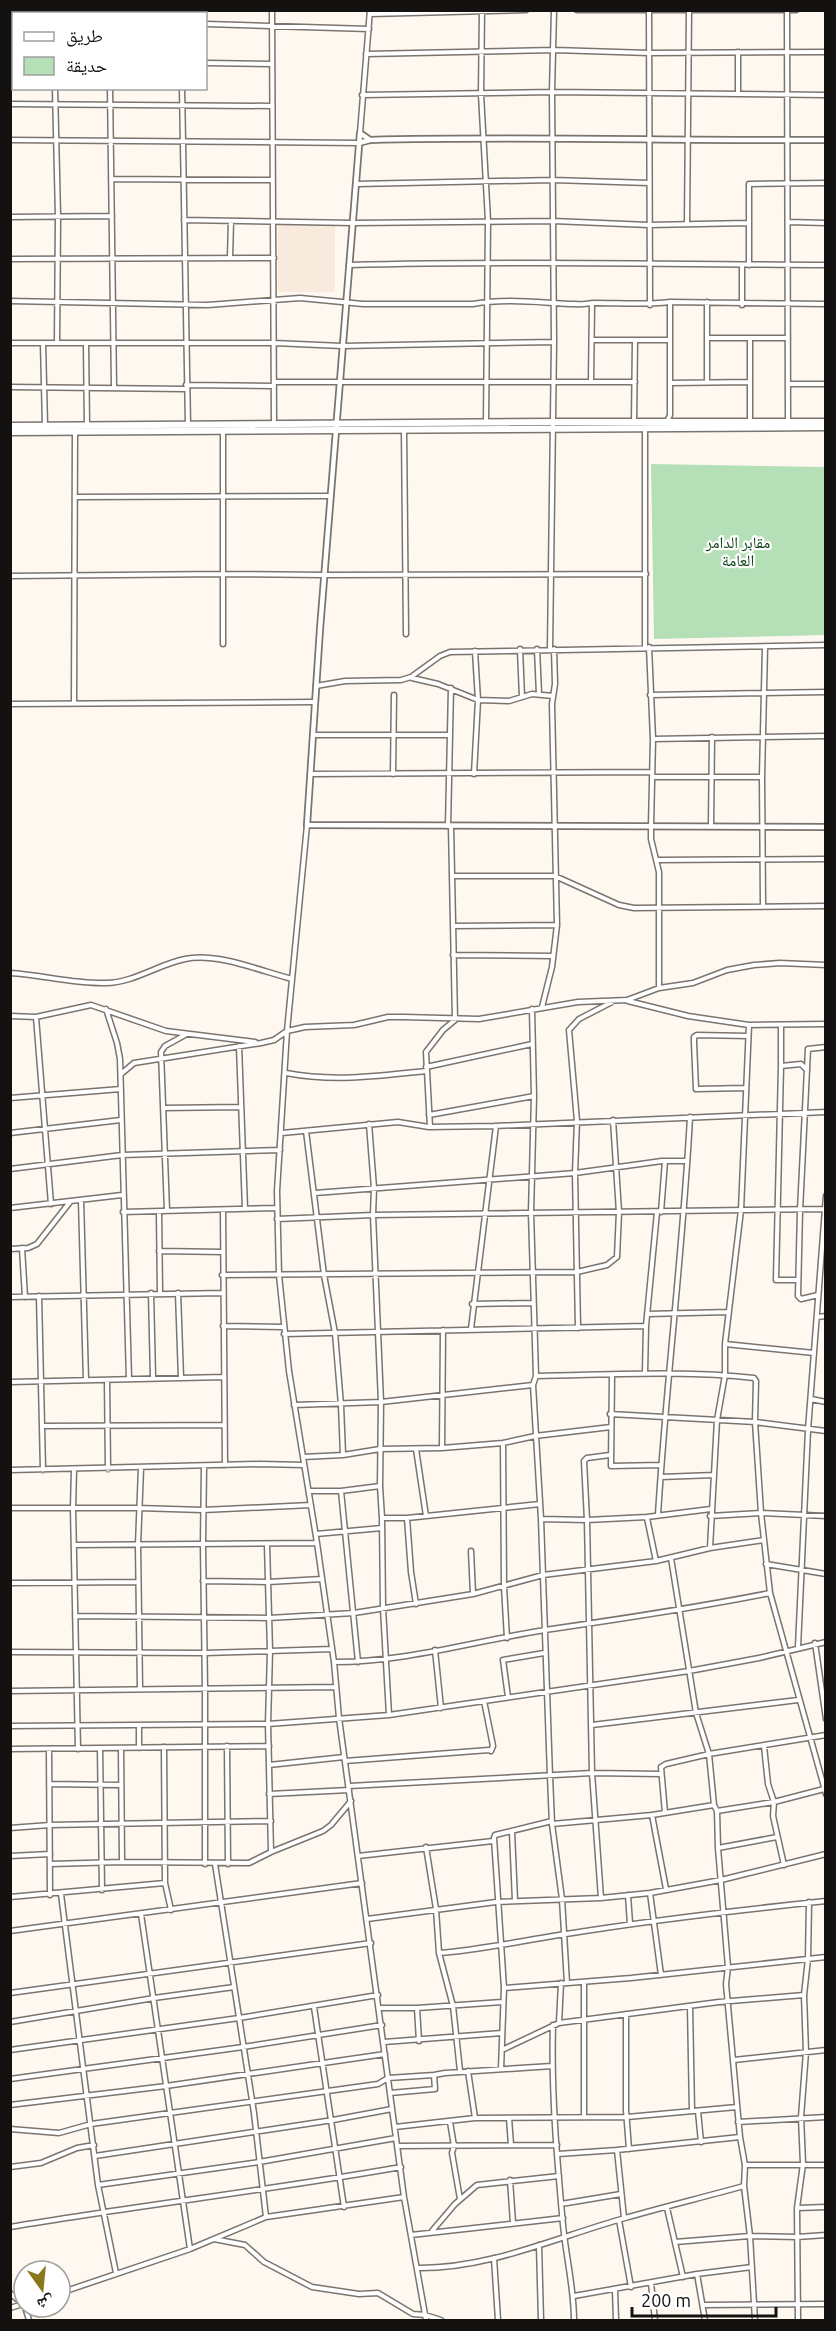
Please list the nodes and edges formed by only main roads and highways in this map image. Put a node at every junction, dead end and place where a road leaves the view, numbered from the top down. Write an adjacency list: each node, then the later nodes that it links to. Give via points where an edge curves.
1 (825, 422): 4 (main road)
2 (554, 425): 3 (main road); 3 (main road); 7 (main road); 7 (main road)
3 (665, 425): 4 (main road); 4 (main road)
4 (788, 425): 6 (main road)
5 (10, 426): 7 (main road)
6 (825, 427)
7 (337, 428): 8 (main road)
8 (10, 432)

